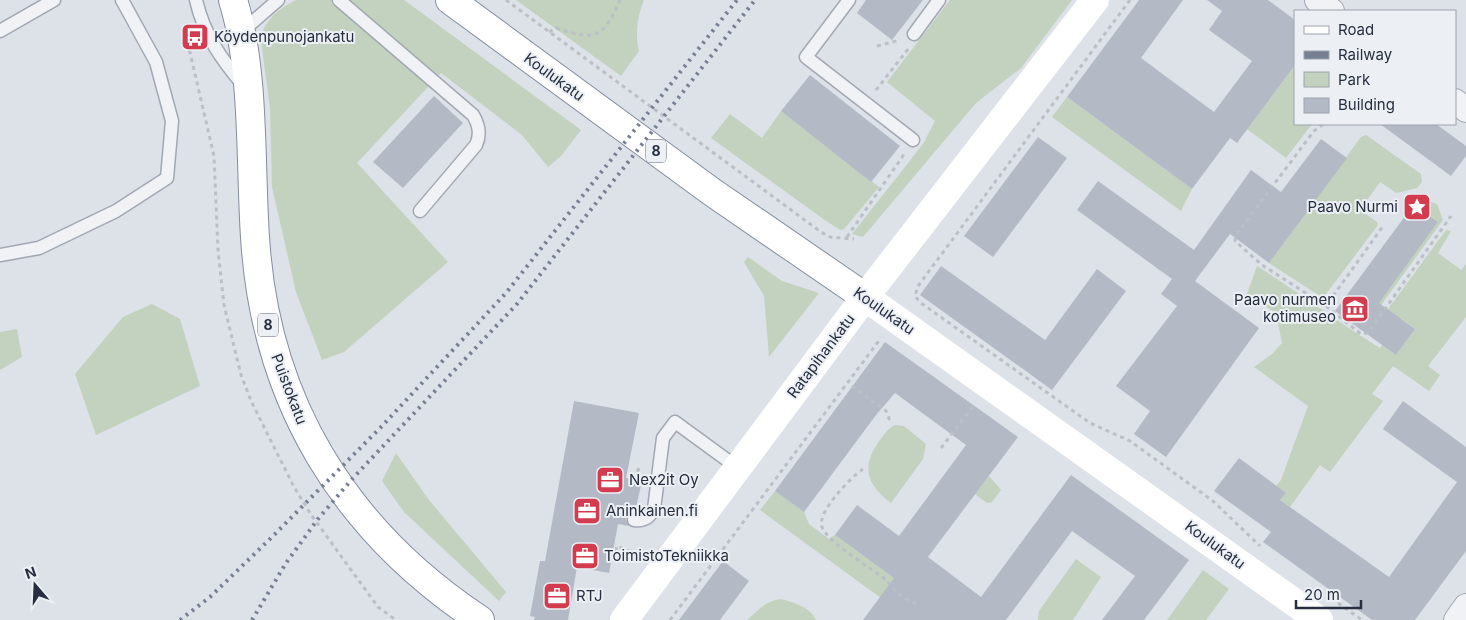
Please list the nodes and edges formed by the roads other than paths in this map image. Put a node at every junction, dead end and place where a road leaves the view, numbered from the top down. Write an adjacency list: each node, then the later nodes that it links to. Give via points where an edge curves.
1 (54, 0): 13 (lane)
2 (122, 0): 19 (lane, via 156,62 172,121 166,178 116,211 39,248)
3 (196, 0): 16 (lane, via 201,23 220,58)
4 (233, 0): 14 (main road, Puistokatu / 8)
5 (278, 0): 14 (lane)
6 (339, 0): 18 (lane, via 434,80 477,122 479,137 476,145)
7 (450, 0): 20 (main road, Koulukatu / 8, via 704,186)
8 (849, 0): 17 (lane, via 806,57)
9 (939, 0): 15 (lane)
10 (1095, 0): 20 (main road, Ratapihankatu)
11 (1317, 0): 12 (street)
12 (1331, 10)
13 (0, 31)
14 (240, 33): 16 (main road, Puistokatu / 8)
15 (914, 34)
16 (248, 92): 25 (main road, Puistokatu / 8, via 258,275 273,347 306,434 336,482 374,530 429,584)
17 (913, 140)
18 (420, 211)
19 (0, 255)
20 (865, 297): 21 (main road, Ratapihankatu); 24 (main road, Koulukatu / 8)
21 (738, 468): 22 (lane, via 675,422 664,438 654,509 644,520); 26 (main road, Ratapihankatu)
22 (634, 520)
23 (1466, 606): 27 (street)
24 (1325, 609)
25 (480, 620)
26 (624, 620)
27 (1456, 620)

